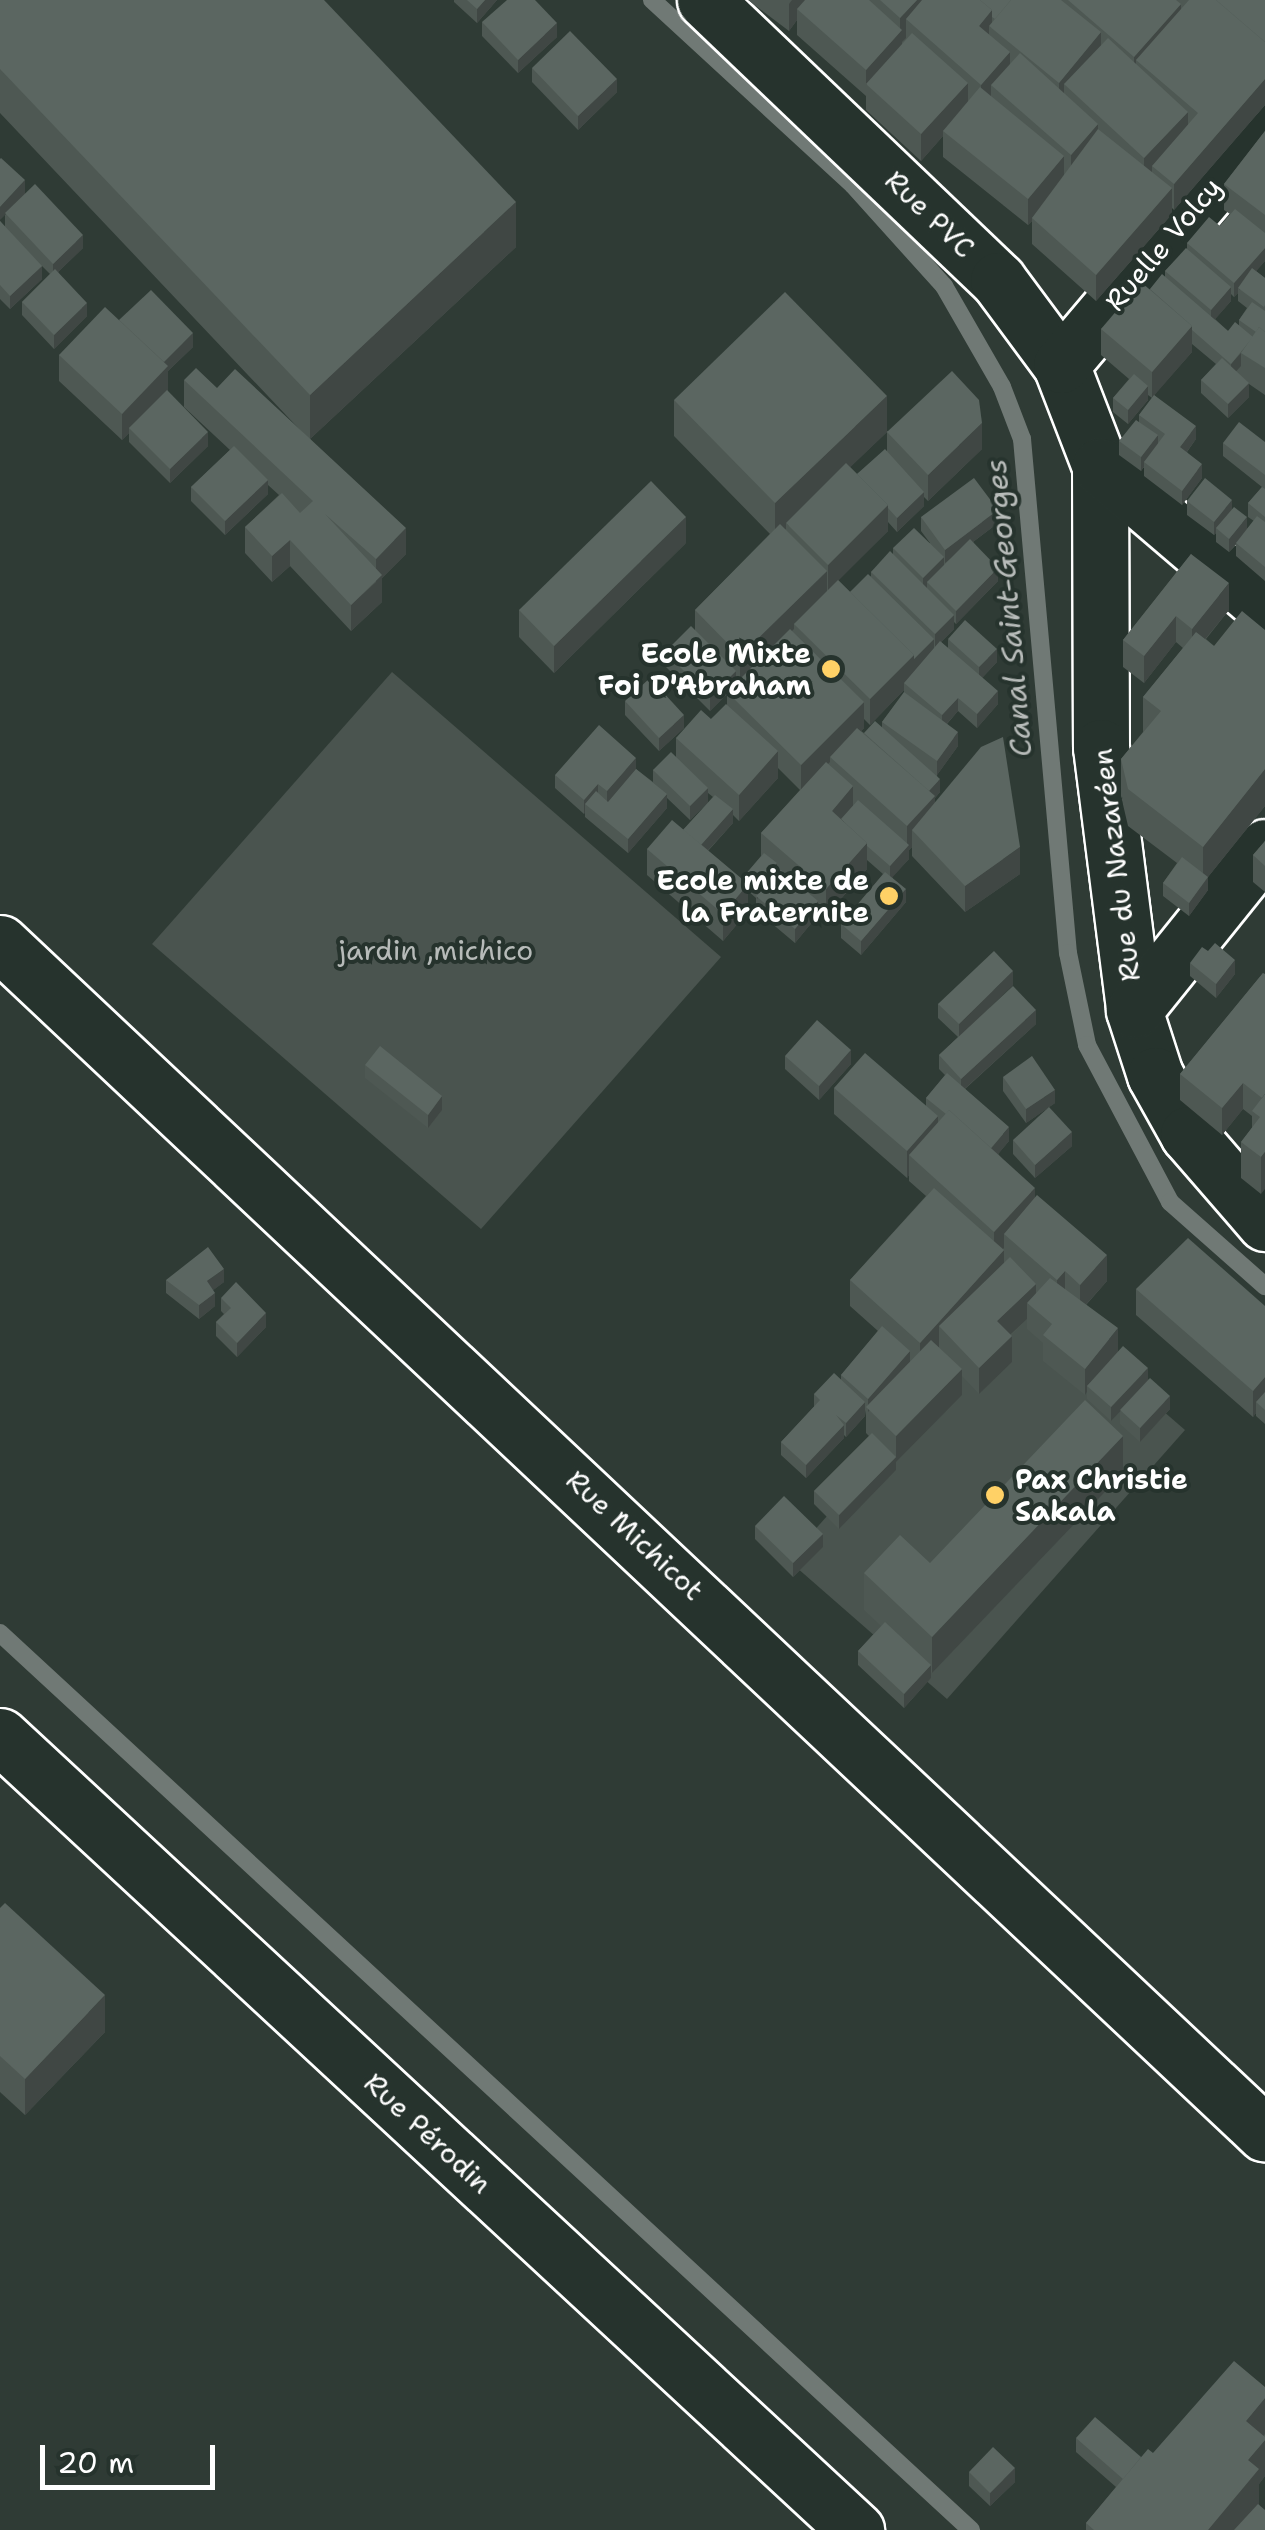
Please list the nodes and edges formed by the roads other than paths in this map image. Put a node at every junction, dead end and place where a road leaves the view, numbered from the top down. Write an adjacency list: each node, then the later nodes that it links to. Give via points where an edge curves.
1 (705, 0): 3 (street, Rue PVC, via 998,280)
2 (1265, 124): 3 (street, Ruelle Volcy)
3 (1062, 365): 4 (street, Rue PVC)
4 (1080, 470): 5 (street); 8 (street, Rue du Nazaréen, via 1089,748)
5 (1265, 607)
6 (1265, 847): 8 (street)
7 (0, 944): 11 (street, Rue Michicot)
8 (1134, 1010): 9 (street, Rue du Nazaréen, via 1155,1075 1188,1134)
9 (1265, 1222)
10 (0, 1736): 12 (street, Rue Pérodin)
11 (1265, 2134)
12 (856, 2530)

